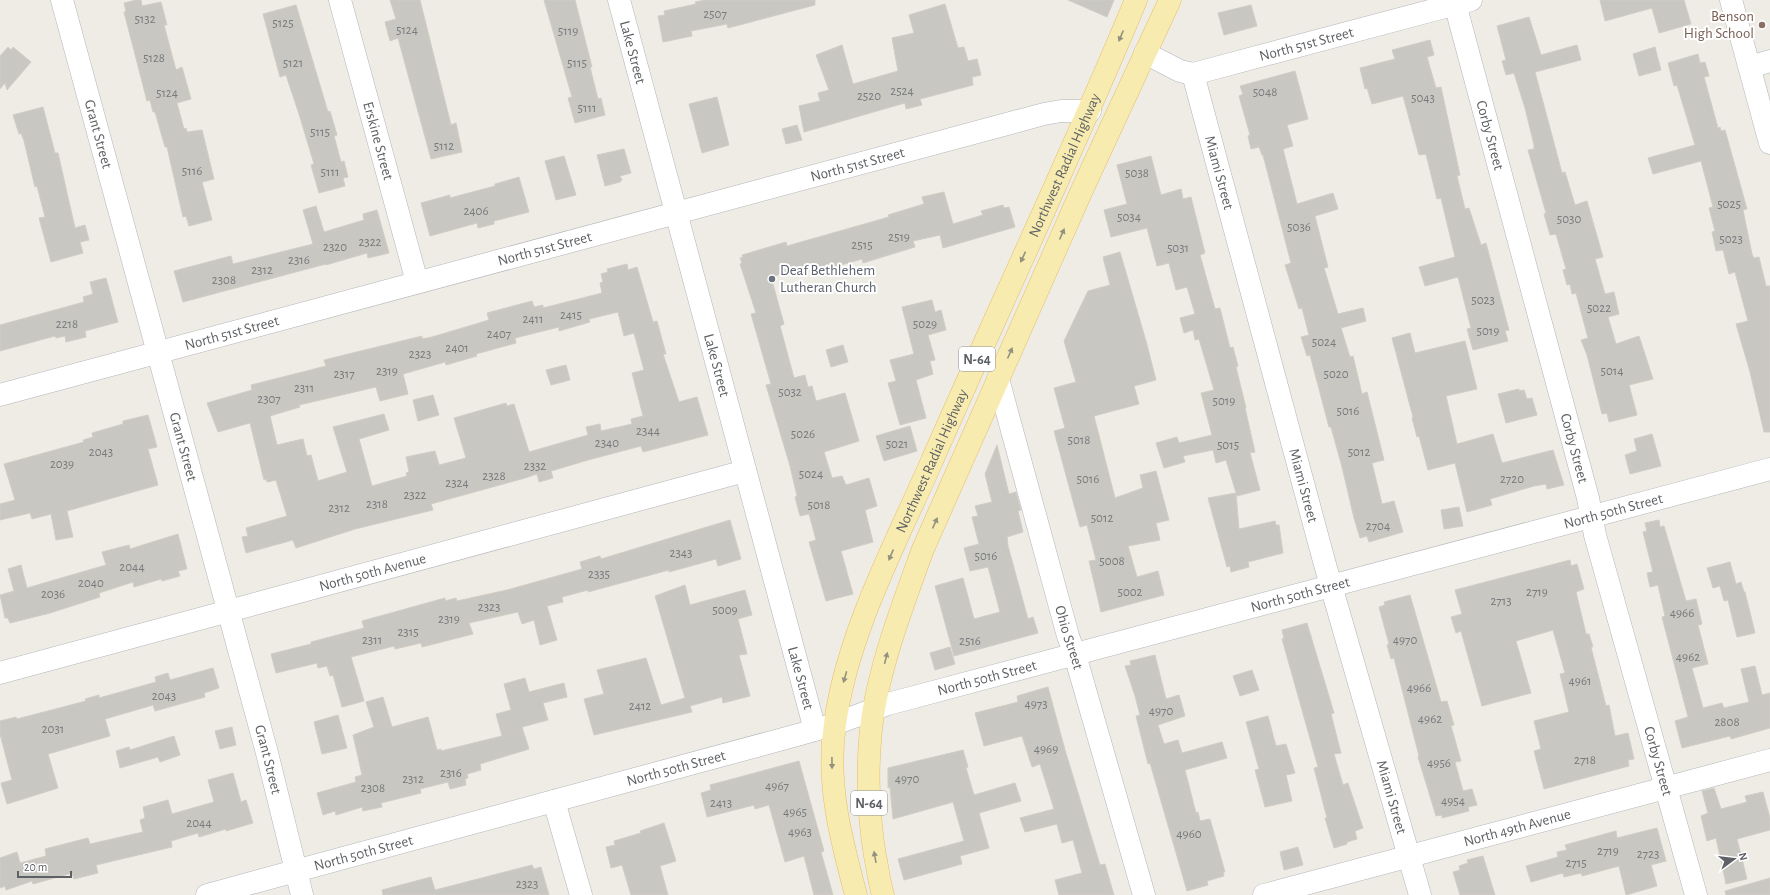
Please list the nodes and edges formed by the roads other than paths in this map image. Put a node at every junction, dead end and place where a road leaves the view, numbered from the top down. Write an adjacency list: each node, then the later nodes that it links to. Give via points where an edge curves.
1 (62, 0): 15 (street, Grant Street)
2 (340, 0): 14 (street, Erskine Street)
3 (619, 0): 13 (street, Lake Street)
4 (1136, 0): 11 (main road, Northwest Radial Highway / N-64, one-way to 11)
5 (1170, 0): 8 (main road, Northwest Radial Highway / N-64)
6 (1731, 0): 9 (street)
7 (1460, 1): 10 (street, North 51st Street); 20 (street, Corby Street)
8 (1146, 53): 10 (street, via 1180,71); 16 (main road, Northwest Radial Highway / N-64, one-way to 8)
9 (1760, 64): 12 (street)
10 (1193, 74): 21 (street, Miami Street)
11 (1090, 111): 13 (street, North 51st Street, via 1044,114); 26 (main road, Northwest Radial Highway / N-64, one-way to 26, via 987,336 871,601 842,687)
12 (1770, 143)
13 (676, 212): 14 (street, North 51st Street); 19 (street, Lake Street)
14 (417, 282): 15 (street, North 51st Street)
15 (157, 352): 17 (street, North 51st Street); 22 (street, Grant Street)
16 (998, 379): 23 (street, Ohio Street); 25 (main road, Northwest Radial Highway / N-64, one-way to 16, via 887,654 923,549)
17 (0, 395)
18 (1770, 469): 20 (street, North 50th Street)
19 (745, 471): 22 (street, North 50th Avenue); 26 (street, Lake Street)
20 (1592, 517): 21 (street, North 50th Street); 28 (street, Corby Street, via 1594,536)
21 (1332, 586): 23 (street, North 50th Street); 30 (street, Miami Street)
22 (228, 612): 24 (street, North 50th Avenue); 31 (street, Grant Street)
23 (1075, 654): 25 (street, North 50th Street, via 888,704); 37 (street, Ohio Street)
24 (0, 673)
25 (874, 710): 26 (street, North 50th Street); 36 (main road, Northwest Radial Highway / N-64, one-way to 25, via 870,812 870,741)
26 (825, 727): 29 (street, North 50th Street); 35 (main road, Northwest Radial Highway / N-64, one-way to 35, via 832,762 834,801)
27 (1770, 760): 28 (street, North 49th Avenue)
28 (1666, 787): 30 (street, North 49th Avenue); 40 (street, Corby Street)
29 (554, 800): 31 (street, North 50th Street); 34 (street)
30 (1409, 856): 38 (street, North 49th Avenue); 39 (street, Miami Street)
31 (297, 871): 32 (street, North 50th Street); 33 (street, Grant Street)
32 (208, 895)
33 (302, 895)
34 (581, 895)
35 (856, 895)
36 (882, 895)
37 (1144, 895)
38 (1264, 895)
39 (1420, 895)
40 (1696, 895)

